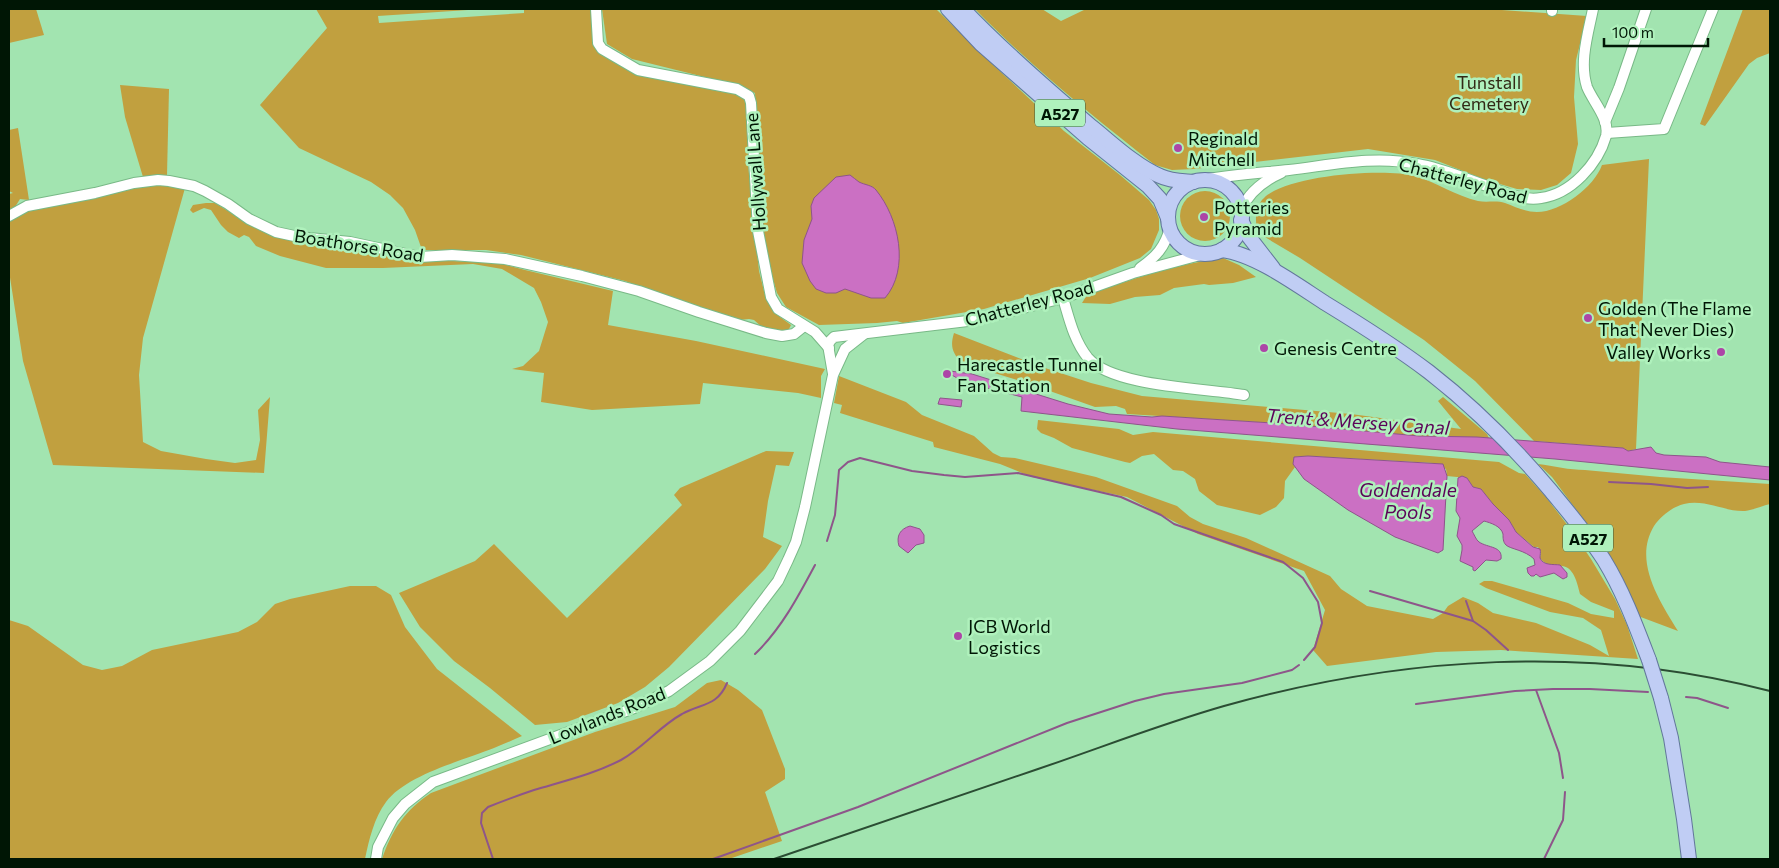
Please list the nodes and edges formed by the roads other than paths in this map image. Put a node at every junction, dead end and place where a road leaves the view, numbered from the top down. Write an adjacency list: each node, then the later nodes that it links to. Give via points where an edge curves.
1 (596, 9): 19 (street, Hollywall Lane, via 598,43 602,49 638,70 738,89 748,96 757,223 771,297 778,309)
2 (948, 9): 13 (main road, A527, via 996,57 1148,186 1160,199)
3 (963, 9): 10 (main road, A527, via 1046,88 1125,153 1164,178)
4 (1593, 9): 7 (street, via 1583,66 1588,88)
5 (1646, 9): 7 (street)
6 (1713, 9): 8 (street, via 1664,129)
7 (1605, 122): 8 (street)
8 (1607, 133): 9 (street, Chatterley Road, via 1596,158 1580,178 1563,191 1539,199 1510,194 1446,172 1396,160 1366,160)
9 (1289, 170): 10 (street, Chatterley Road); 11 (street, Chatterley Road, via 1256,188 1248,197)
10 (1198, 181): 11 (main road, A527, via 1215,182 1226,187 1235,196); 13 (main road, via 1186,185 1173,198)
11 (1241, 215): 14 (main road, via 1239,231); 16 (main road, A527, via 1249,237)
12 (9, 216): 19 (street, Boathorse Road, via 27,206 145,181 169,181 205,191 276,232 350,242 420,257 452,255 505,259 639,291 782,336 794,334)
13 (1169, 223): 15 (main road, A527, via 1181,245 1192,252); 17 (street, Chatterley Road, via 1160,252)
14 (1222, 250): 15 (main road, A527); 16 (main road, A527)
15 (1204, 254): 17 (street, Chatterley Road)
16 (1277, 272): 27 (main road, A527, bridge, via 1412,360 1462,399 1501,434 1576,520 1604,560 1631,614 1661,698 1671,738)
17 (1133, 273): 18 (street, Chatterley Road)
18 (1062, 298): 21 (street, Chatterley Road, via 976,320); 26 (street, via 1080,347 1101,368 1148,382)
19 (804, 326): 20 (street, Hollywall Lane)
20 (815, 332): 22 (street, Hollywall Lane); 23 (street, Hollywall Lane)
21 (864, 334): 22 (street, Chatterley Road); 24 (street)
22 (839, 337): 23 (street, via 830,341); 24 (street, via 845,342)
23 (829, 349): 24 (street, via 835,354); 25 (street, Lowlands Road)
24 (844, 350): 25 (street, Lowlands Road)
25 (833, 375): 28 (street, Lowlands Road, via 796,542 778,581 740,631 710,661 669,691 634,708 433,782 404,804 393,818 378,847)
26 (1244, 394)
27 (1690, 858)
28 (376, 859)

